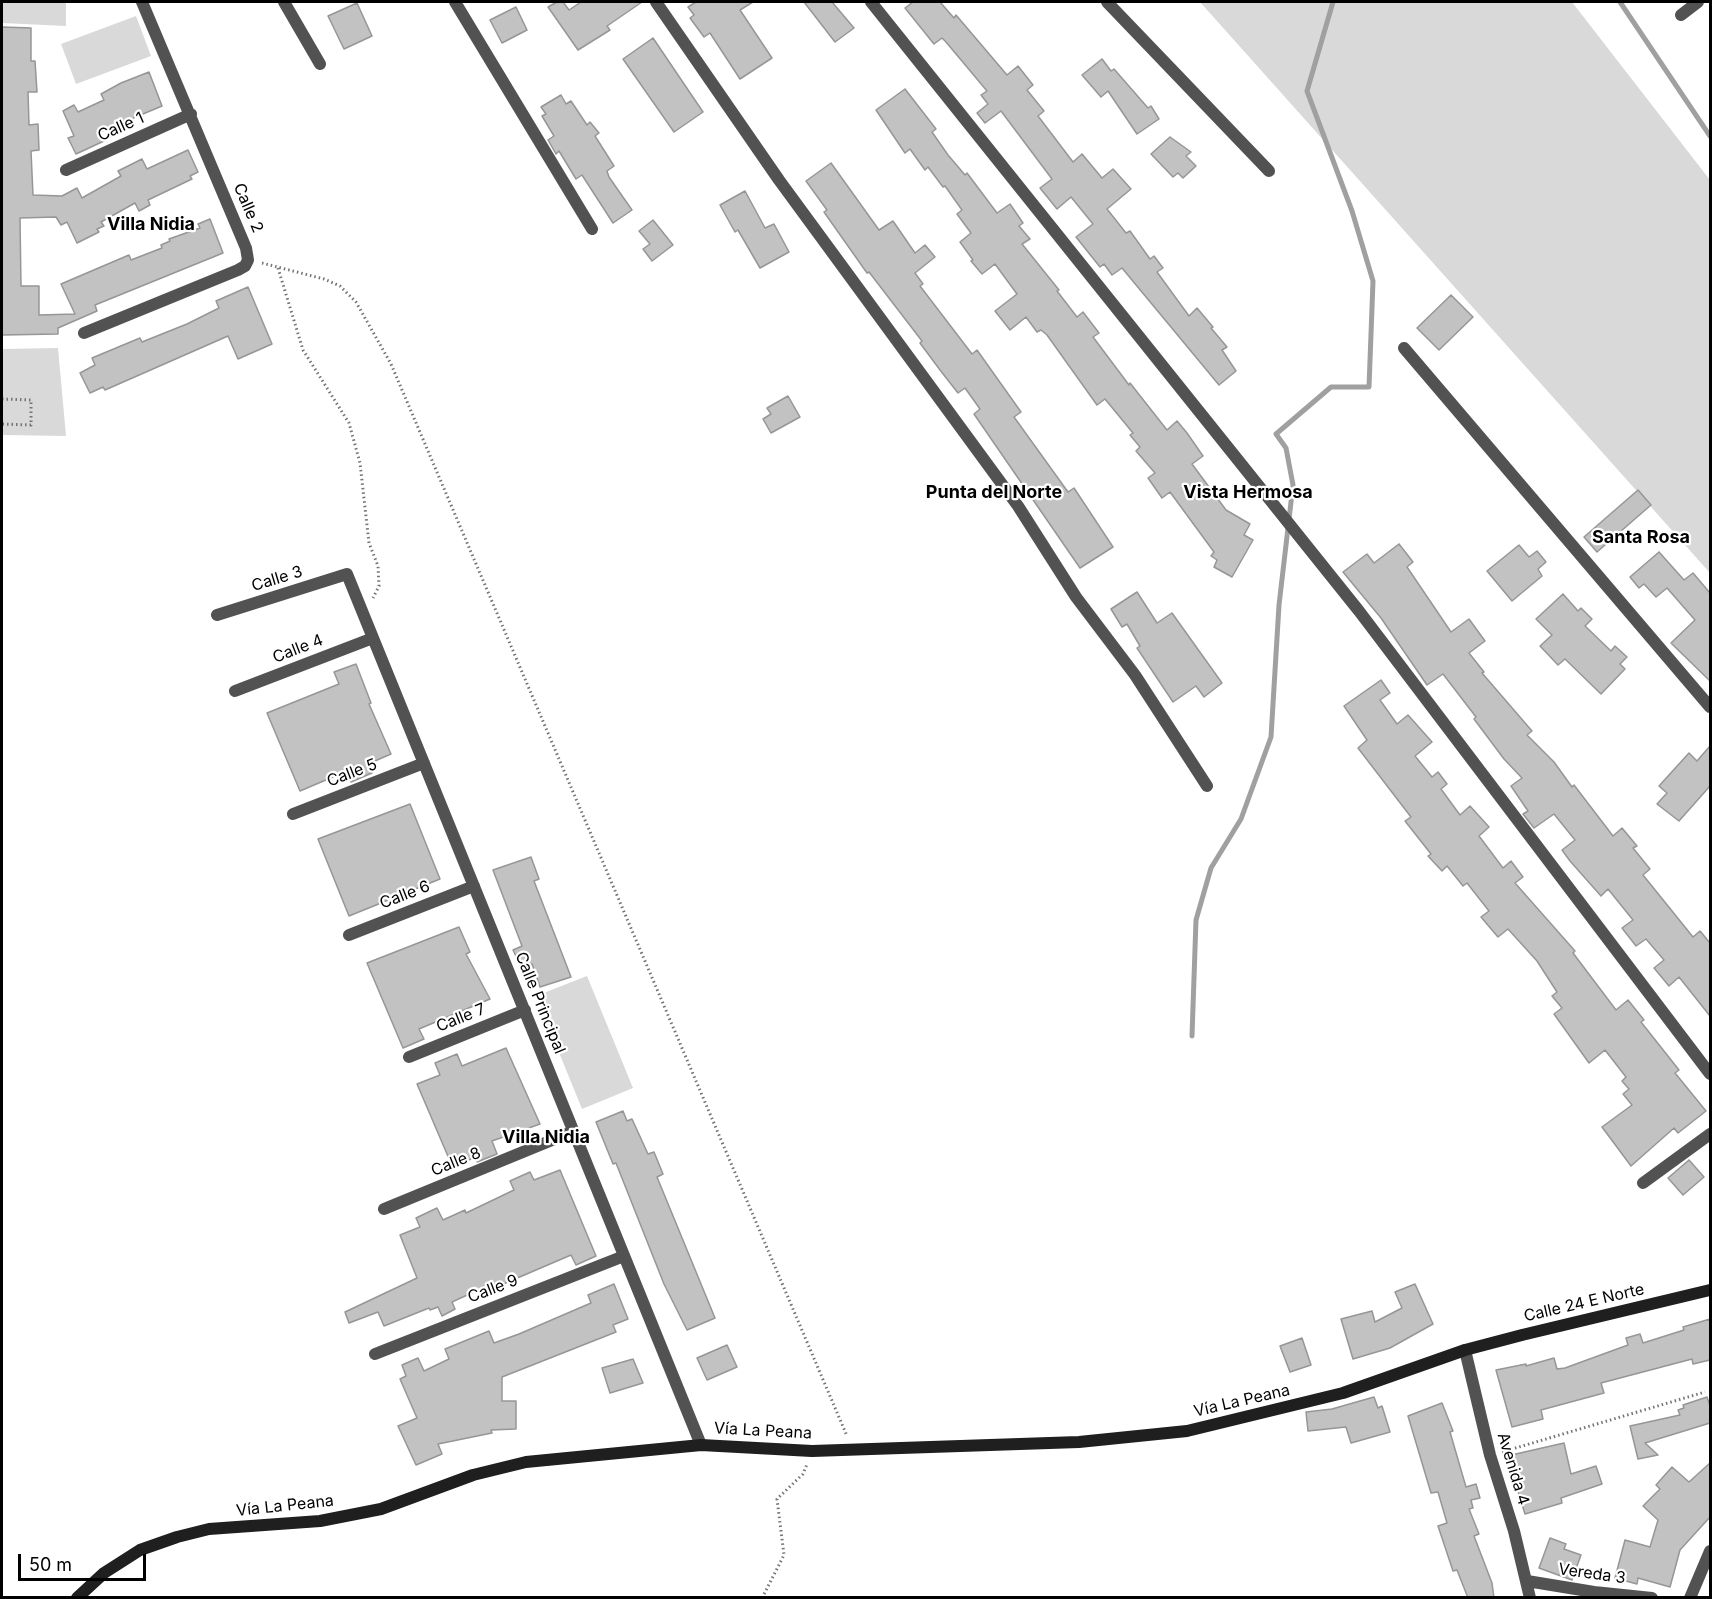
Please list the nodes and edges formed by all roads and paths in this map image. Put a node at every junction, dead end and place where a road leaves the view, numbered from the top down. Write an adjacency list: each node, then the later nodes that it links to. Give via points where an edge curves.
1 (142, 2): 10 (street, Calle 2)
2 (284, 2): 9 (street)
3 (455, 2): 13 (street)
4 (656, 2): 27 (street, via 779,180 1018,506)
5 (871, 2): 33 (street, via 1359,611)
6 (1107, 2): 12 (street)
7 (1698, 2): 8 (street)
8 (1681, 15)
9 (320, 64)
10 (191, 114): 11 (street, Calle 1); 14 (street, Calle 2, via 249,254)
11 (66, 170)
12 (1269, 171)
13 (592, 229)
14 (248, 260): 15 (path); 16 (street, Calle 2, via 238,270)
15 (278, 267): 21 (path, via 303,350 349,423 360,464 369,543 378,566 379,586 372,600); 44 (path, via 340,286 356,302 391,364)
16 (84, 333)
17 (1404, 348): 25 (street)
18 (2, 399): 19 (path, via 31,400 31,425)
19 (2, 424)
20 (347, 574): 21 (street, Calle Principal); 22 (street, Calle 3)
21 (361, 608): 23 (street, Calle Principal)
22 (217, 615)
23 (373, 638): 24 (street, Calle 4); 26 (street, Calle Principal)
24 (235, 691)
25 (1710, 707)
26 (424, 763): 28 (street, Calle 5); 29 (street, Calle Principal)
27 (1207, 786)
28 (293, 814)
29 (474, 886): 30 (street, Calle 6); 31 (street, Calle Principal)
30 (349, 935)
31 (525, 1010): 32 (street, Calle 7); 34 (street, Calle Principal)
32 (409, 1057)
33 (1710, 1074)
34 (574, 1131): 37 (street, Calle 8); 38 (street, Calle Principal)
35 (1710, 1134): 36 (street)
36 (1643, 1183)
37 (384, 1209)
38 (624, 1256): 41 (street, Calle 9); 43 (street, Calle Principal)
39 (1710, 1290): 40 (street, Calle 24 E Norte)
40 (1465, 1350): 44 (street, Vía La Peana, via 1343,1393 1187,1431 1079,1442); 46 (street, Avenida 4)
41 (375, 1354)
42 (1705, 1392): 46 (path)
43 (701, 1445): 45 (street, Vía La Peana); 49 (street, Vía La Peana, via 526,1462 473,1475 381,1509 320,1521 209,1529 140,1550 104,1573)
44 (853, 1450): 45 (street, Vía La Peana)
45 (812, 1451): 50 (path, via 803,1474 777,1499 784,1555)
46 (1490, 1455): 48 (street, Avenida 4)
47 (1710, 1551): 53 (street)
48 (1527, 1581): 51 (street, Avenida 4); 52 (street, Vereda 3)
49 (77, 1598)
50 (762, 1598)
51 (1530, 1598)
52 (1652, 1598)
53 (1690, 1598)

